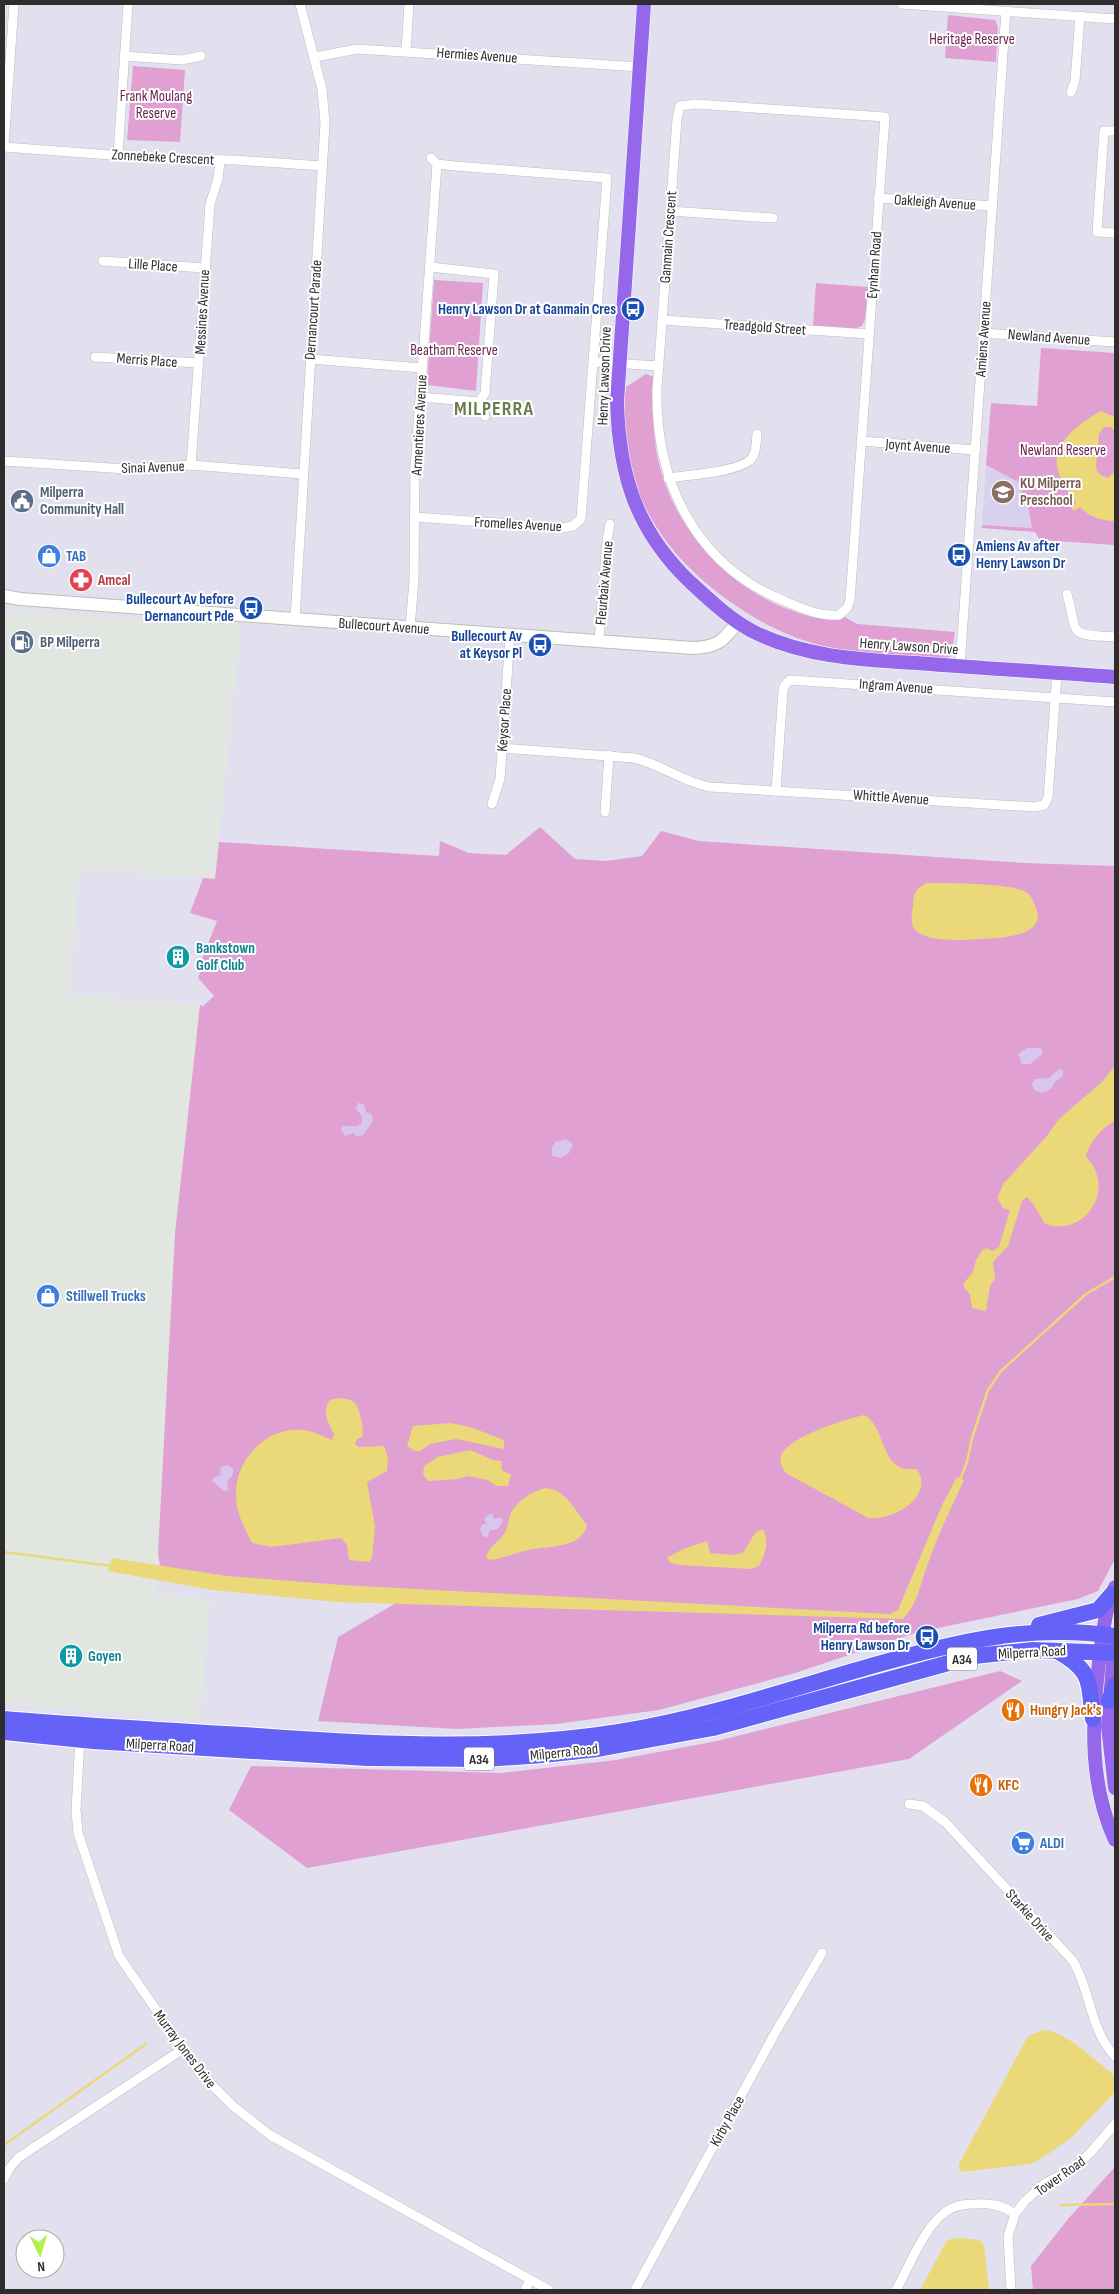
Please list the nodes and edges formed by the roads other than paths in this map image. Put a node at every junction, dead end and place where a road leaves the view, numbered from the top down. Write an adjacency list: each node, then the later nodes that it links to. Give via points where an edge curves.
1 (14, 4): 18 (street)
2 (128, 4): 11 (street)
3 (300, 4): 13 (street, Dernancourt Parade)
4 (409, 4): 10 (street)
5 (644, 4): 14 (main road, Henry Lawson Drive)
6 (902, 4): 7 (street)
7 (1006, 11): 8 (street); 24 (street, Amiens Avenue)
8 (1080, 16): 9 (street); 15 (street, via 1075,81)
9 (1115, 19)
10 (406, 50): 13 (street, Hermies Avenue, via 357,48); 14 (street, Hermies Avenue)
11 (124, 56): 12 (street, via 181,60); 19 (street)
12 (201, 56)
13 (315, 57): 21 (street, Dernancourt Parade, via 324,106)
14 (641, 67): 39 (main road, Henry Lawson Drive)
15 (1071, 92)
16 (678, 108): 23 (street, Eynham Road, via 684,104 696,104 885,117); 25 (street, Ganmain Crescent)
17 (1115, 131): 27 (street, via 1104,130 1097,232)
18 (4, 146): 19 (street, Zonnebeke Crescent)
19 (118, 155): 20 (street, Zonnebeke Crescent)
20 (220, 160): 21 (street, Zonnebeke Crescent); 30 (street, Messines Avenue, via 210,204)
21 (323, 166): 36 (street, Dernancourt Parade)
22 (607, 178): 29 (street, Armentieres Avenue, via 434,161); 37 (street, Fromelles Avenue)
23 (878, 198): 24 (street, Oakleigh Avenue); 33 (street, Eynham Road)
24 (992, 206): 32 (street, Amiens Avenue)
25 (670, 211): 26 (street); 31 (street, Ganmain Crescent)
26 (773, 218)
27 (1115, 233)
28 (103, 261): 30 (street, Lille Place)
29 (430, 267): 41 (street, Armentieres Avenue); 43 (street, via 494,274 485,393)
30 (204, 268): 38 (street, Messines Avenue)
31 (662, 320): 33 (street, Treadgold Street); 40 (street, Ganmain Crescent)
32 (984, 333): 34 (street, Newland Avenue); 47 (street, Amiens Avenue)
33 (869, 334): 46 (street, Eynham Road)
34 (1115, 342)
35 (94, 357): 38 (street, Merris Place)
36 (310, 358): 41 (street); 50 (street, Dernancourt Parade)
37 (594, 362): 39 (street); 52 (street, Fromelles Avenue, via 583,509 581,519 574,526 562,528)
38 (199, 363): 49 (street, Messines Avenue)
39 (619, 364): 40 (street); 60 (main road, Henry Lawson Drive, via 619,443 627,483 637,509 649,532 673,564 715,606)
40 (659, 366): 51 (street, Ganmain Crescent, via 658,432)
41 (422, 368): 42 (street, Armentieres Avenue)
42 (420, 397): 43 (street); 52 (street, Armentieres Avenue)
43 (479, 402): 44 (street)
44 (486, 416)
45 (757, 434): 51 (street, via 755,452 748,462)
46 (861, 441): 47 (street, Joynt Avenue); 58 (street, Eynham Road, via 850,600 848,608)
47 (974, 450): 65 (street, Amiens Avenue)
48 (4, 461): 49 (street, Sinai Avenue, via 126,468)
49 (191, 465): 50 (street, Sinai Avenue)
50 (302, 474): 59 (street, Dernancourt Parade)
51 (668, 478): 58 (street, Ganmain Crescent, via 702,539 738,574 766,593 800,608)
52 (415, 517): 61 (street, Armentieres Avenue)
53 (610, 524): 64 (street, Fleurbaix Avenue)
54 (1067, 594): 63 (street, via 1073,625 1078,632)
55 (4, 596): 56 (main road, Bullecourt Avenue)
56 (20, 599): 57 (main road, Bullecourt Avenue); 59 (main road, Bullecourt Avenue)
57 (4, 600)
58 (839, 615)
59 (295, 619): 61 (main road, Bullecourt Avenue)
60 (738, 622): 64 (main road, Bullecourt Avenue, via 724,639 703,648); 65 (main road, Henry Lawson Drive, via 780,642 826,654)
61 (410, 628): 62 (main road, Bullecourt Avenue)
62 (510, 635): 64 (main road, Bullecourt Avenue); 70 (street, Keysor Place)
63 (1115, 637)
64 (599, 641)
65 (960, 666): 66 (main road, Henry Lawson Drive)
66 (1057, 673): 67 (main road, Henry Lawson Drive); 68 (street, Whittle Avenue)
67 (1115, 677)
68 (1055, 698): 69 (street, Ingram Avenue); 72 (street, Whittle Avenue, via 1048,798 1040,807); 72 (street, Ingram Avenue, via 790,680 783,691)
69 (1115, 702)
70 (502, 748): 71 (street, Whittle Avenue); 73 (street, Keysor Place, via 499,786)
71 (609, 755): 72 (street, Whittle Avenue, via 643,760 686,781 702,785); 74 (street)
72 (776, 790)
73 (492, 804)
74 (605, 812)
75 (1114, 1590): 76 (highway, via 1101,1608 1092,1612); 77 (main road, via 1104,1621)
76 (988, 1637): 77 (highway, Milperra Road / A34, via 1038,1632); 84 (highway, Milperra Road / A34, via 942,1646 711,1713 619,1732 558,1740 502,1745 382,1744)
77 (1110, 1644): 78 (highway, Milperra Road / A34); 80 (main road); 82 (main road)
78 (1055, 1650): 82 (highway, via 1074,1660 1085,1672); 84 (highway, Milperra Road / A34, via 974,1656 713,1728 598,1749 544,1755 484,1759 367,1758)
79 (1115, 1685): 80 (highway)
80 (1109, 1701): 85 (main road, via 1108,1726)
81 (4, 1719): 84 (highway, Milperra Road / A34)
82 (1093, 1719): 87 (main road, via 1098,1782)
83 (4, 1732): 84 (highway, Milperra Road / A34)
84 (80, 1733): 89 (street, Murray Jones Drive, via 78,1833 113,1944)
85 (1115, 1788)
86 (909, 1804): 90 (street, Starkie Drive, via 923,1806 945,1822 1073,1961 1103,2041)
87 (1115, 1840)
88 (822, 1953): 97 (street, Kirby Place)
89 (183, 2049): 92 (street, via 18,2158); 94 (street, Murray Jones Drive, via 215,2090 270,2136)
90 (1115, 2056)
91 (1115, 2124): 93 (street, Tower Road, via 1074,2168 1044,2184)
92 (4, 2179)
93 (1015, 2214): 98 (street, via 990,2203 964,2205 947,2211 934,2222); 99 (street, Tower Road, via 1008,2236)
94 (530, 2280): 95 (street); 96 (street, Murray Jones Drive)
95 (525, 2290)
96 (549, 2290)
97 (635, 2290)
98 (896, 2290)
99 (1011, 2290)

